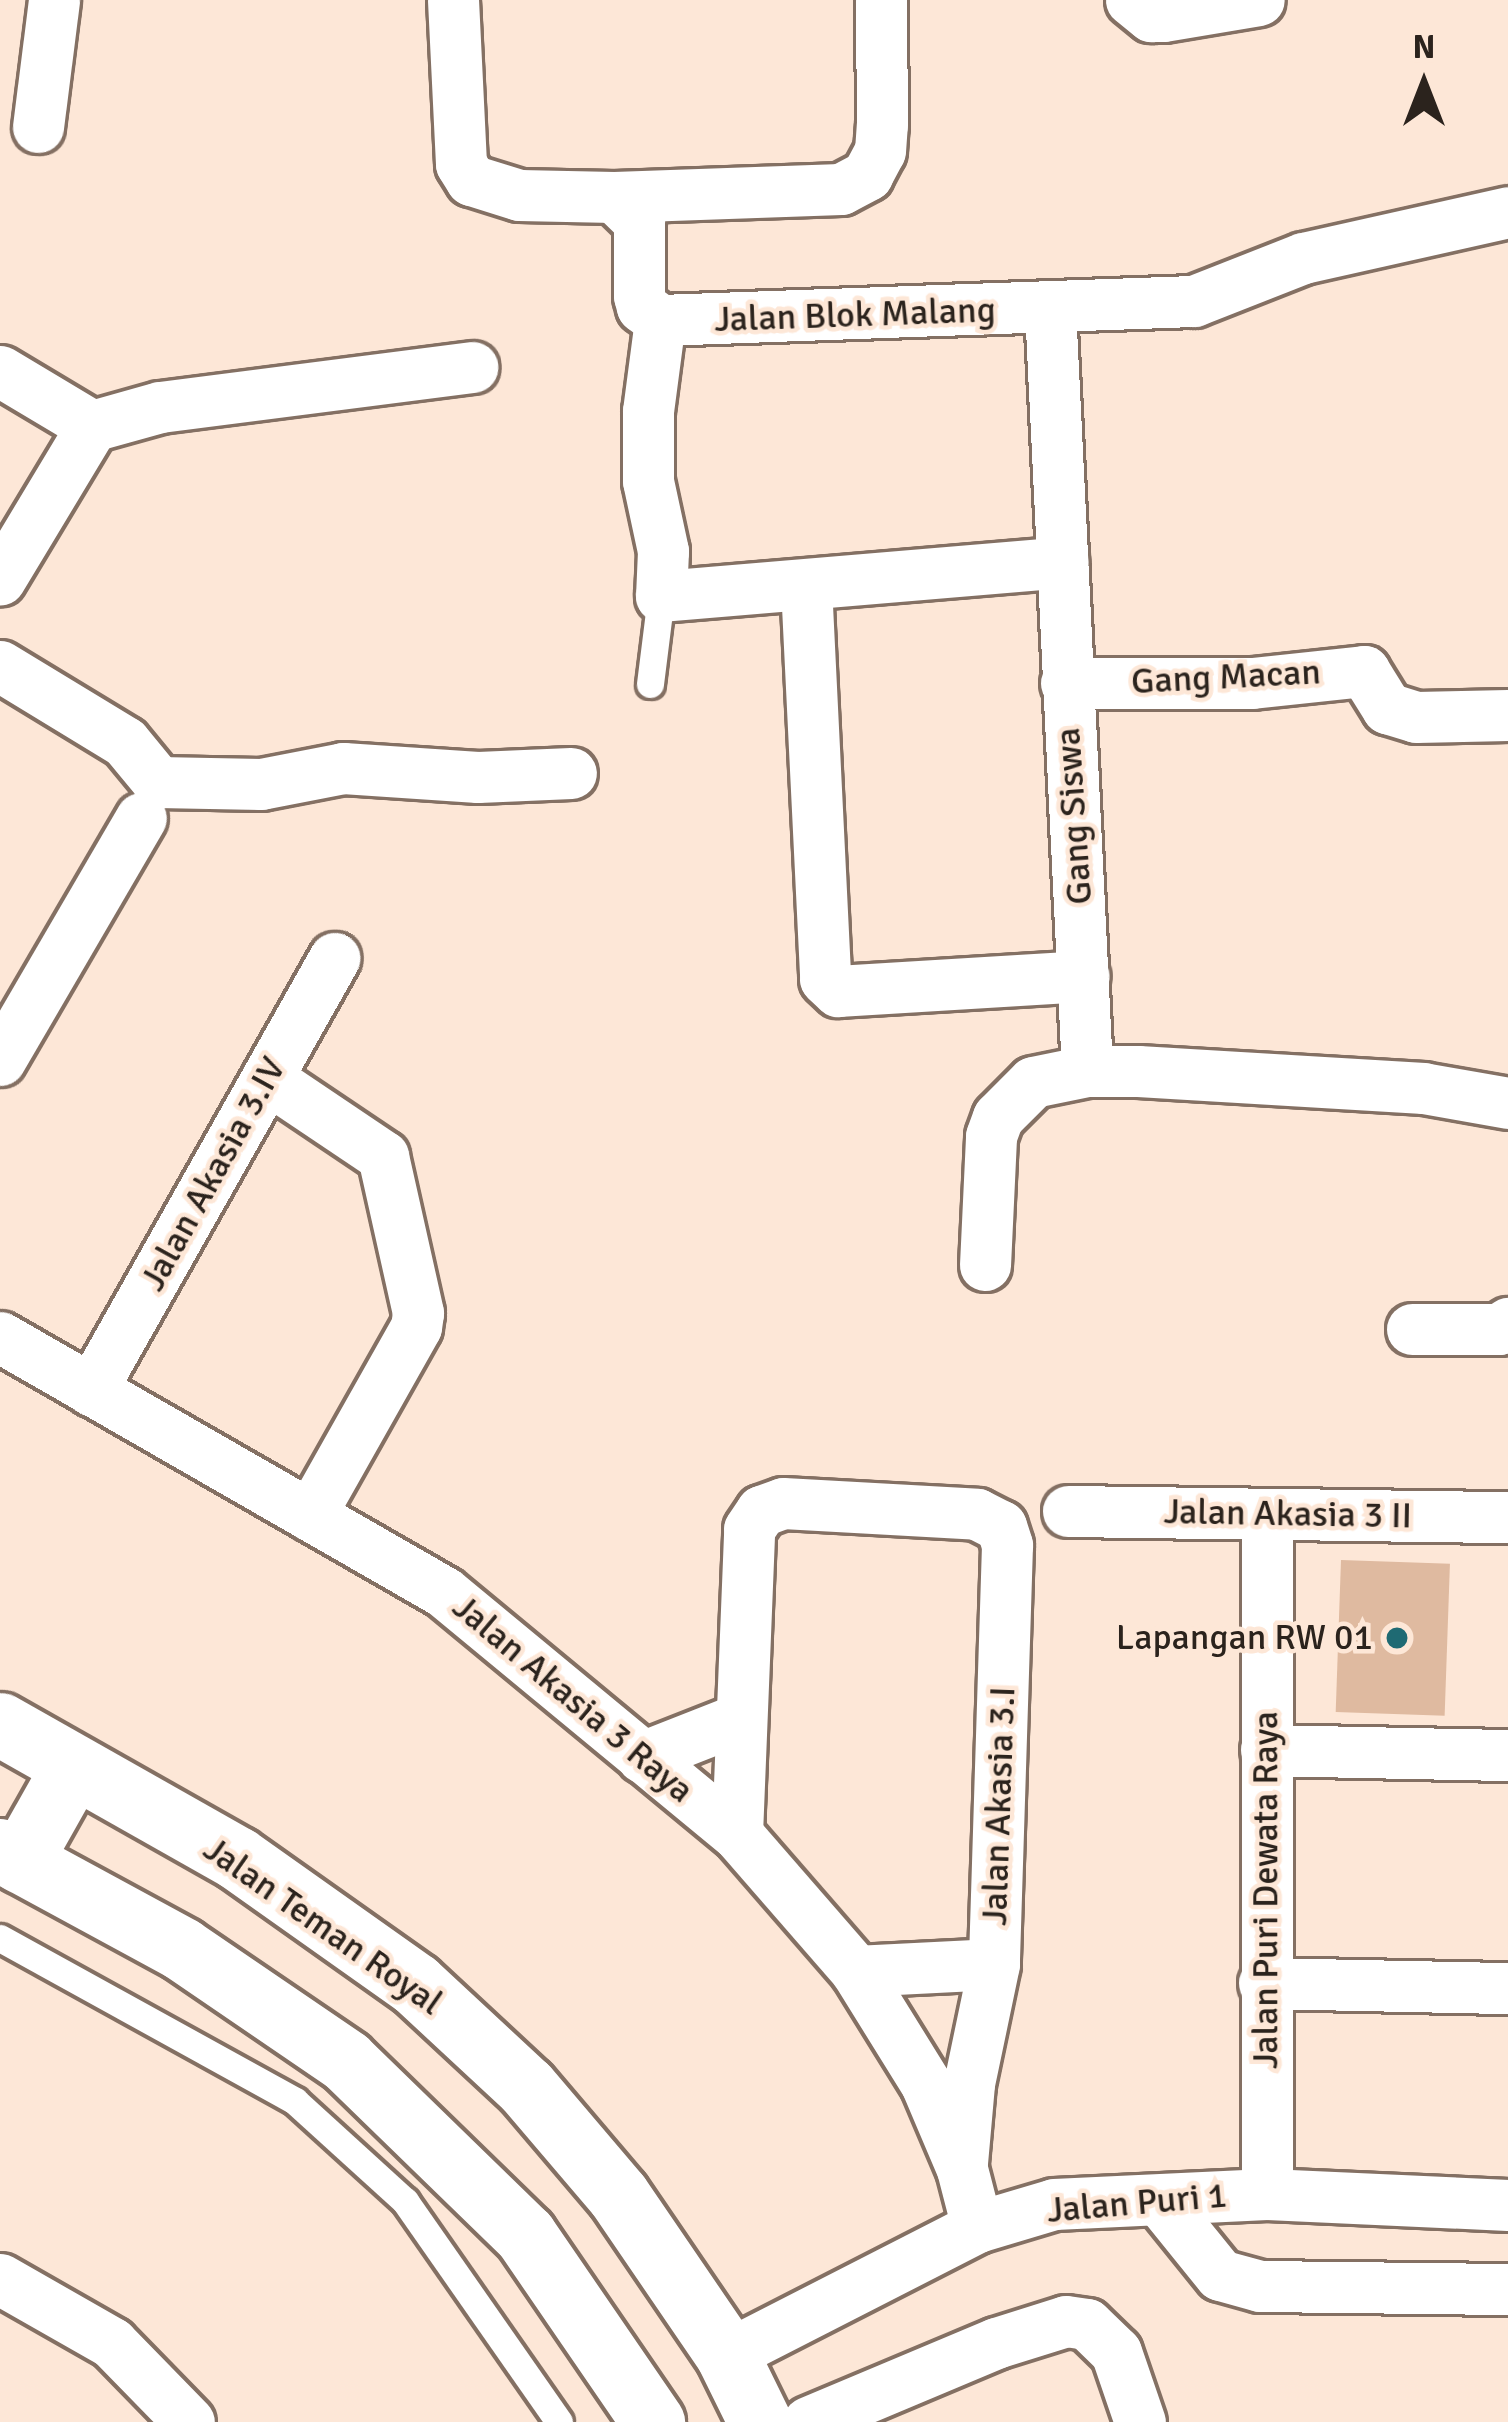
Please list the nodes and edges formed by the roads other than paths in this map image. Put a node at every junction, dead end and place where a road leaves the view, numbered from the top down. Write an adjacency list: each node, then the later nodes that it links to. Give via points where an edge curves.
1 (54, 0): 6 (street)
2 (454, 0): 7 (street, via 461,164 472,180 519,196)
3 (881, 0): 7 (street, via 880,151 867,175 841,189)
4 (1131, 0): 5 (street, via 1151,16)
5 (1259, 0)
6 (38, 127)
7 (614, 197): 10 (street, via 639,221 639,296)
8 (1508, 212): 9 (street, Jalan Blok Malang, via 1303,258 1194,301)
9 (1050, 308): 10 (street, Jalan Blok Malang); 14 (street, Gang Siswa)
10 (660, 320): 17 (street, via 648,481 663,551)
11 (472, 367): 13 (street, via 160,407)
12 (0, 371): 13 (street)
13 (92, 426): 15 (street)
14 (1063, 562): 16 (street); 19 (street, Gang Siswa)
15 (0, 579)
16 (806, 585): 17 (street); 25 (street, via 825,980 838,991)
17 (661, 596): 20 (lane)
18 (0, 666): 22 (street, via 125,742 158,782 261,784 344,768 478,777)
19 (1066, 683): 21 (street, Gang Macan, via 1252,683 1364,671 1387,708 1416,717); 25 (street, Gang Siswa)
20 (650, 684)
21 (1508, 715)
22 (571, 773)
23 (141, 818): 26 (street)
24 (334, 958): 28 (street, Jalan Akasia 3.IV)
25 (1084, 976): 27 (street, Gang Siswa)
26 (0, 1060)
27 (1087, 1070): 29 (street, via 1423,1088); 30 (street, via 1033,1082 998,1117)
28 (267, 1078): 34 (street, Jalan Akasia 3.IV); 37 (street, via 383,1156 418,1313)
29 (1508, 1103)
30 (985, 1264)
31 (1508, 1323): 32 (street)
32 (1412, 1329)
33 (0, 1337): 34 (street, Jalan Akasia 3 Raya)
34 (91, 1390): 37 (street, Jalan Akasia 3 Raya)
35 (1068, 1511): 36 (street, Jalan Akasia 3 II)
36 (1268, 1514): 38 (street, Jalan Akasia 3 II); 41 (street, Jalan Puri Dewata Raya)
37 (310, 1515): 43 (street, Jalan Akasia 3 Raya, via 444,1592)
38 (1508, 1517)
39 (741, 1718): 43 (street); 45 (street); 47 (street, Jalan Akasia 3.I, via 748,1529 761,1511 783,1503 977,1514 1001,1526 1007,1544)
40 (0, 1724): 44 (street, Jalan Teman Royal)
41 (1266, 1750): 42 (street); 49 (street, Jalan Puri Dewata Raya)
42 (1508, 1755)
43 (642, 1757): 45 (street, Jalan Akasia 3 Raya)
44 (36, 1824): 52 (street, Jalan Teman Royal, via 182,1949 346,2061); 59 (street, Jalan Teman Royal, via 236,1858 415,1984 526,2087 618,2195)
45 (736, 1834): 48 (street, Jalan Akasia 3 Raya)
46 (0, 1939): 52 (lane)
47 (994, 1964): 48 (street); 51 (street, Jalan Akasia 3.I)
48 (856, 1971): 51 (street, Jalan Akasia 3 Raya)
49 (1264, 1983): 50 (street); 53 (street, Jalan Puri Dewata Raya)
50 (1508, 1988)
51 (947, 2084): 56 (street, Jalan Akasia 3 Raya)
52 (396, 2151): 61 (lane, via 405,2201); 62 (street, Jalan Teman Royal, via 525,2235)
53 (1267, 2194): 54 (street, Jalan Puri 1); 55 (street, Jalan Puri 1)
54 (1508, 2205)
55 (1165, 2207): 56 (street, Jalan Puri 1, via 1054,2204); 58 (street, via 1220,2275 1260,2286)
56 (977, 2227): 59 (street, Jalan Puri 1)
57 (0, 2279): 60 (street, via 112,2343)
58 (1508, 2289)
59 (740, 2381)
60 (189, 2422)
61 (560, 2422)
62 (652, 2422)
63 (808, 2422): 64 (street, via 1066,2321 1087,2324 1116,2352)
64 (1140, 2422)

